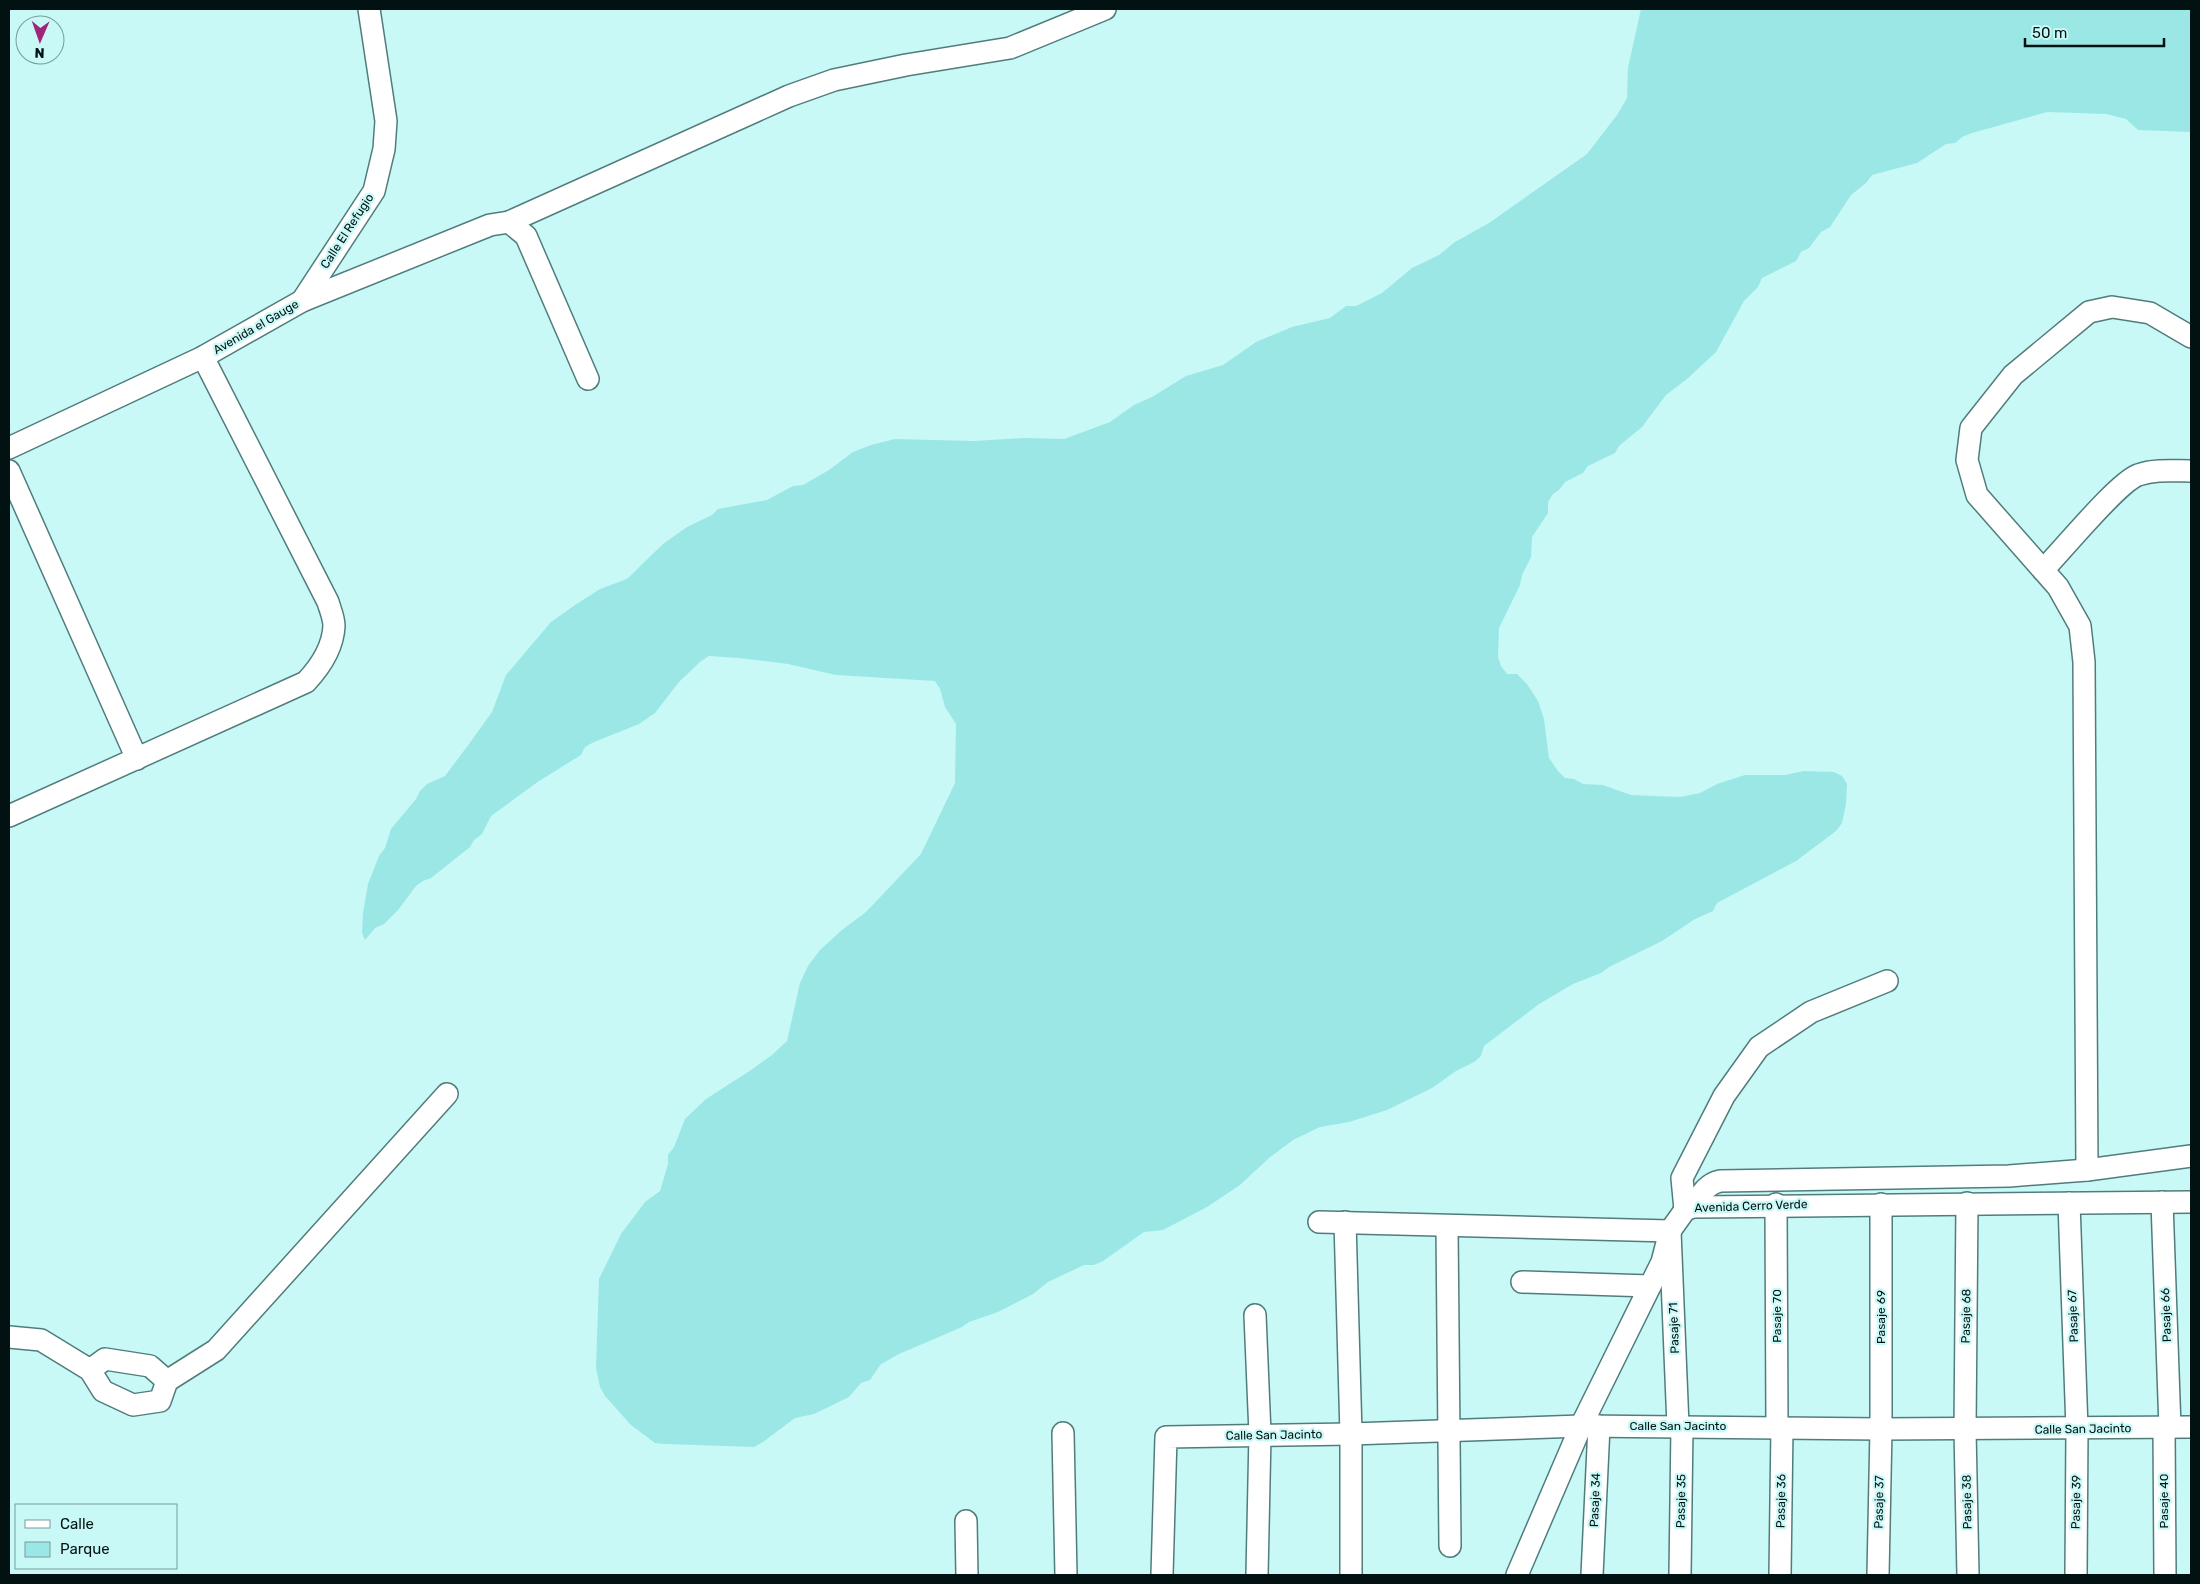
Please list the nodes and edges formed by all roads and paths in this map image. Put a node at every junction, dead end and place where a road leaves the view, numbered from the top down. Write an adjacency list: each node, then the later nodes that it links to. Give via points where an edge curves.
1 (369, 9): 4 (street, Calle El Refugio, via 386,121 384,149 374,191)
2 (1104, 9): 3 (street, Avenida el Gauge, via 1010,48 834,80)
3 (509, 222): 4 (street, Avenida el Gauge, via 490,225); 7 (street, via 526,236)
4 (302, 301): 6 (street, Avenida el Gauge)
5 (2191, 337): 11 (street, via 2150,313 2112,307 2089,312 2013,375 1971,428 1967,460 1977,495)
6 (202, 357): 8 (street, Avenida el Gauge); 12 (street, via 328,602 334,625 329,648 306,682)
7 (588, 380)
8 (9, 448)
9 (9, 471): 12 (street)
10 (2191, 471): 11 (street, via 2160,470 2136,476 2112,496)
11 (2044, 570): 17 (street, via 2058,587 2080,626 2084,662)
12 (137, 759): 13 (street)
13 (9, 816)
14 (1888, 981): 24 (street, via 1811,1012 1759,1047 1724,1096 1682,1178)
15 (447, 1094): 34 (street, via 216,1350)
16 (2191, 1156): 17 (street)
17 (2087, 1170): 24 (street, via 2008,1176 1720,1181 1712,1182)
18 (2162, 1202): 19 (street, Avenida Cerro Verde); 21 (street, Avenida Cerro Verde); 38 (street, Pasaje 66)
19 (2191, 1202)
20 (1967, 1203): 21 (street, Avenida Cerro Verde); 23 (street, Avenida Cerro Verde); 41 (street, Pasaje 68)
21 (2069, 1203): 40 (street, Pasaje 67)
22 (1776, 1204): 23 (street, Avenida Cerro Verde); 24 (street, Avenida Cerro Verde); 37 (street, Pasaje 70)
23 (1882, 1204): 39 (street, Pasaje 69)
24 (1689, 1208): 28 (street, Avenida Cerro Verde)
25 (1319, 1222): 26 (street)
26 (1346, 1222): 27 (street); 45 (street)
27 (1446, 1226): 28 (street); 42 (street)
28 (1670, 1231): 30 (street, Avenida Cerro Verde, via 1662,1262); 36 (street, Pasaje 71)
29 (1522, 1282): 30 (street)
30 (1650, 1286): 35 (street, Avenida Cerro Verde)
31 (1255, 1315): 44 (street)
32 (9, 1337): 33 (street, via 41,1340)
33 (90, 1370): 34 (street, via 105,1359 150,1366); 34 (street, via 103,1391 133,1405 160,1401)
34 (167, 1381)
35 (1590, 1426): 36 (street, Calle San Jacinto); 42 (street, Calle San Jacinto); 53 (street, Avenida Cerro Verde); 54 (street, Pasaje 34)
36 (1680, 1426): 37 (street, Calle San Jacinto); 55 (street, Pasaje 35)
37 (1779, 1427): 39 (street, Calle San Jacinto); 56 (street, Pasaje 36)
38 (2175, 1428): 40 (street, Calle San Jacinto); 60 (street, Pasaje 40)
39 (1881, 1429): 41 (street, Calle San Jacinto); 57 (street, Pasaje 37)
40 (2077, 1429): 41 (street, Calle San Jacinto); 59 (street, Pasaje 39)
41 (1965, 1430): 58 (street, Pasaje 38)
42 (1449, 1431): 45 (street, Calle San Jacinto); 47 (street)
43 (1063, 1433): 49 (street)
44 (1260, 1434): 45 (street, Calle San Jacinto); 50 (street, Calle San Jacinto, via 1166,1437); 51 (street)
45 (1351, 1434): 52 (street)
46 (966, 1521): 48 (street)
47 (1450, 1546)
48 (967, 1575)
49 (1066, 1575)
50 (1162, 1575)
51 (1257, 1575)
52 (1351, 1575)
53 (1517, 1575)
54 (1592, 1575)
55 (1680, 1575)
56 (1780, 1575)
57 (1878, 1575)
58 (1968, 1575)
59 (2076, 1575)
60 (2165, 1575)

